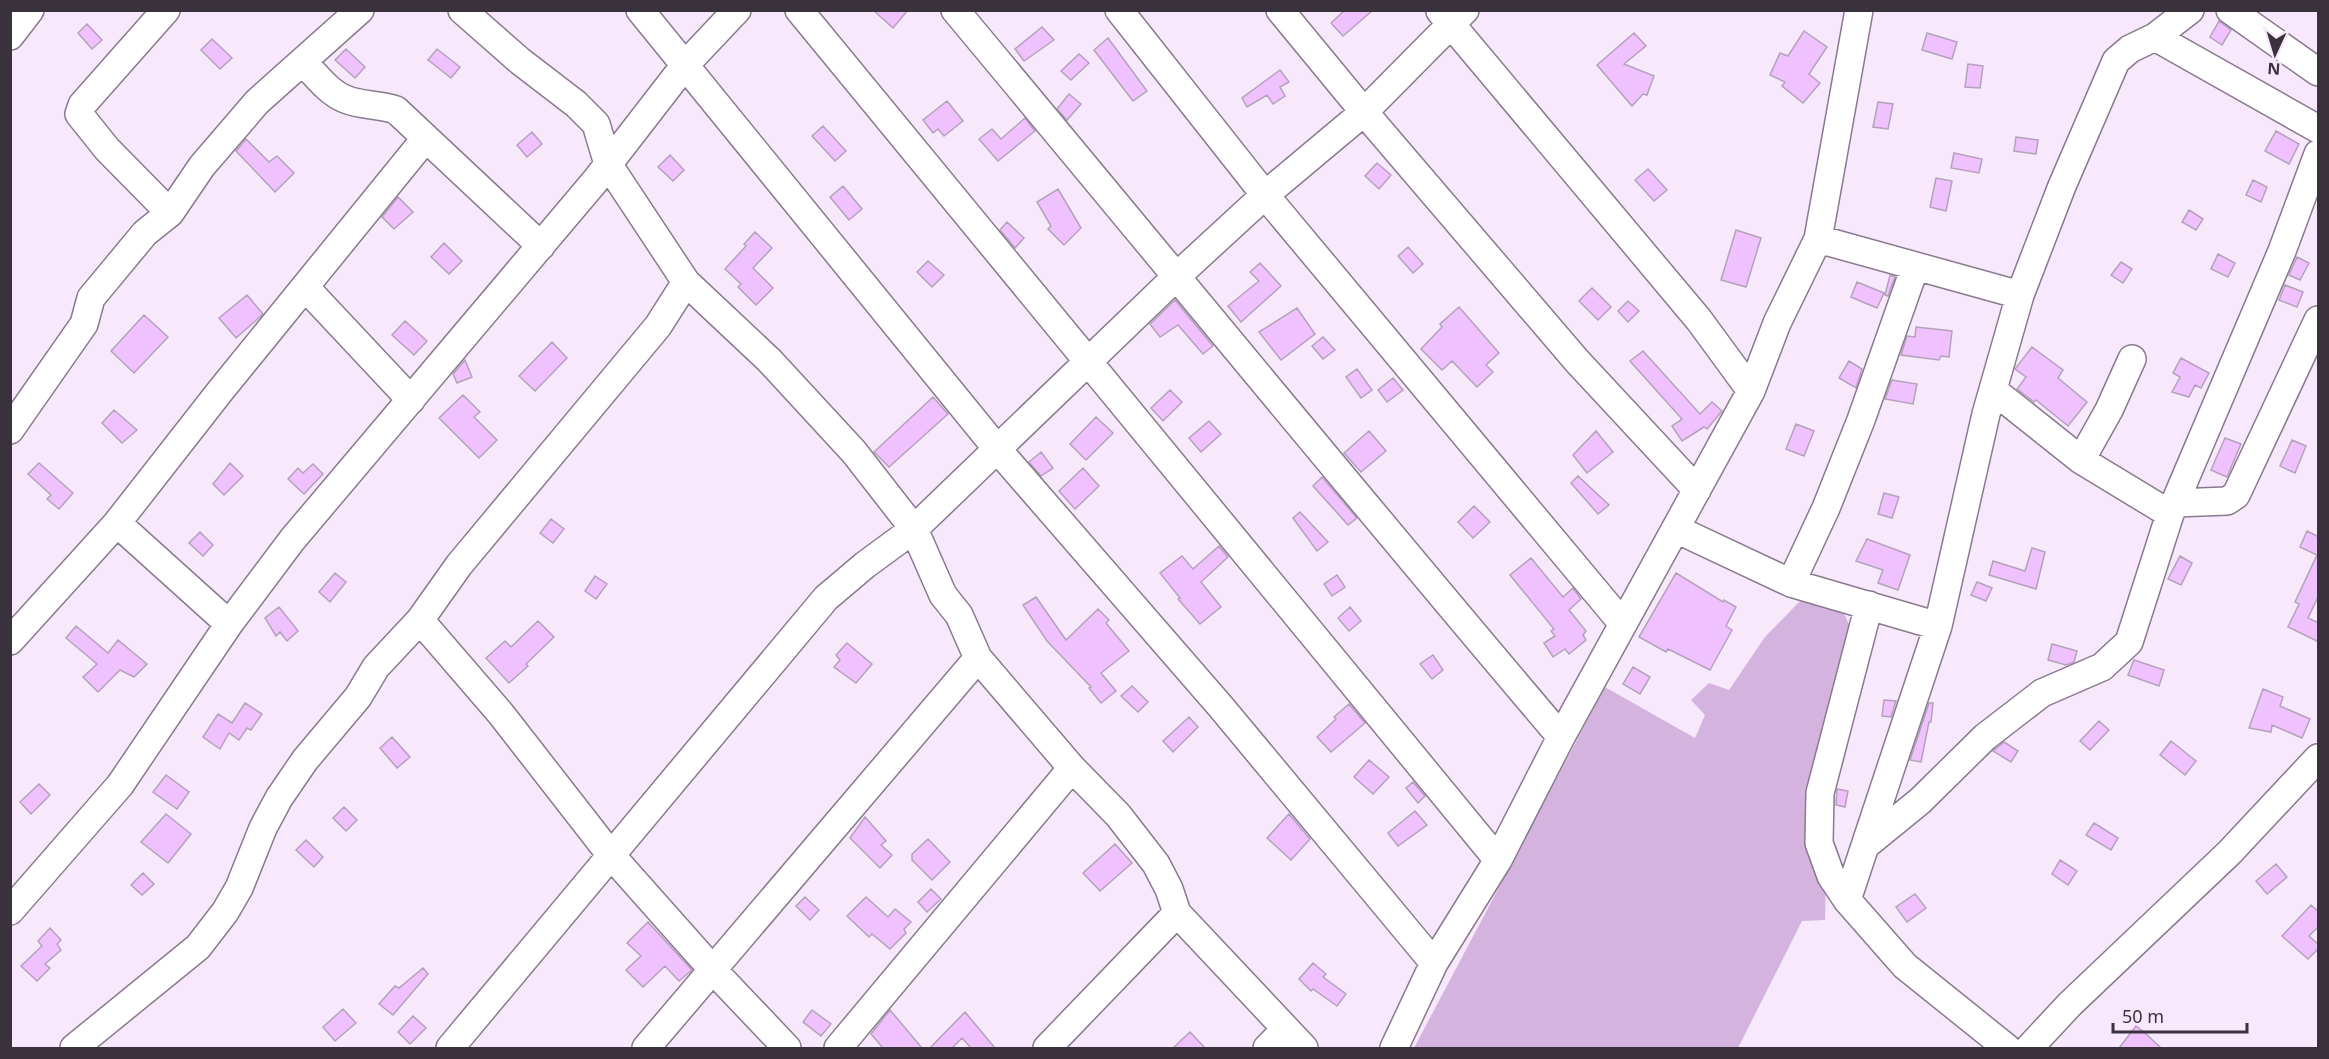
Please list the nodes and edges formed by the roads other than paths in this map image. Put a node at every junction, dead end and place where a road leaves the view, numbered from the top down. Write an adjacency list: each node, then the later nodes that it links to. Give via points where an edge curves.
1 (30, 10): 15 (street)
2 (166, 10): 26 (street, via 82,105 79,114 107,149)
3 (360, 10): 17 (street)
4 (462, 10): 24 (street, via 596,123)
5 (640, 10): 18 (street)
6 (737, 10): 18 (street)
7 (799, 10): 36 (street)
8 (955, 10): 30 (street)
9 (1119, 10): 25 (street)
10 (1281, 10): 20 (street)
11 (1859, 10): 27 (street)
12 (2190, 10): 16 (street)
13 (2230, 10): 19 (street)
14 (1452, 15): 20 (street); 38 (street, via 1698,320)
15 (10, 36)
16 (2155, 37): 21 (street); 33 (street, via 2116,61)
17 (303, 62): 22 (street, via 332,92 347,100 396,110); 26 (street, via 256,102 202,166)
18 (686, 65): 24 (street); 41 (street)
19 (2319, 72)
20 (1364, 112): 25 (street); 43 (street, via 1577,361)
21 (2319, 129)
22 (425, 139): 28 (street); 32 (street)
23 (2319, 154): 44 (street, via 2282,251)
24 (609, 164): 28 (street); 31 (street)
25 (1265, 195): 30 (street); 52 (street)
26 (170, 213): 40 (street, via 145,233 91,298 84,324)
27 (1818, 239): 29 (street); 38 (street, via 1777,322)
28 (541, 246): 39 (street)
29 (1915, 267): 33 (street); 48 (street, via 1861,420)
30 (1177, 276): 36 (street); 56 (street)
31 (686, 282): 47 (street, via 769,360 838,435); 50 (street, via 658,327 459,566)
32 (305, 287): 39 (street); 45 (street)
33 (2020, 295): 37 (street)
34 (2319, 320): 44 (street, via 2236,495 2227,501)
35 (2132, 359): 42 (street)
36 (1088, 360): 41 (street); 61 (street)
37 (1993, 390): 42 (street); 53 (street)
38 (1751, 392): 43 (street)
39 (411, 400): 51 (street, via 292,540)
40 (10, 430)
41 (998, 450): 47 (street); 65 (street, via 1221,706)
42 (2081, 460): 44 (street)
43 (1697, 490): 46 (street)
44 (2172, 508): 59 (street, via 2129,642 2102,667 2032,700)
45 (117, 523): 51 (street); 54 (street)
46 (1676, 528): 48 (street); 52 (street)
47 (914, 530): 55 (street, via 943,595 959,615); 60 (street, via 826,598)
48 (1791, 583): 49 (street)
49 (1869, 605): 53 (street); 62 (street, via 1820,793 1819,843 1831,876)
50 (420, 620): 60 (street, via 501,714); 69 (street, via 376,667 358,697 279,798 240,888 198,947)
51 (229, 624): 63 (street, via 120,785)
52 (1623, 624): 56 (street)
53 (1938, 626): 59 (street)
54 (10, 641)
55 (978, 658): 58 (street); 66 (street)
56 (1561, 737): 61 (street)
57 (2319, 758): 78 (street)
58 (1072, 768): 64 (street, via 1118,815 1156,864); 68 (street)
59 (1866, 844): 62 (street)
60 (610, 854): 66 (street); 70 (street)
61 (1498, 860): 65 (street)
62 (1847, 900): 77 (street, via 1905,966)
63 (10, 911)
64 (1177, 913): 67 (street); 73 (street)
65 (1434, 963): 76 (street)
66 (713, 970): 71 (street); 72 (street)
67 (1286, 1029): 74 (street); 75 (street)
68 (846, 1046)
69 (74, 1048)
70 (450, 1048)
71 (646, 1048)
72 (787, 1048)
73 (1047, 1048)
74 (1267, 1048)
75 (1304, 1048)
76 (1394, 1048)
77 (2007, 1048)
78 (2029, 1048)

